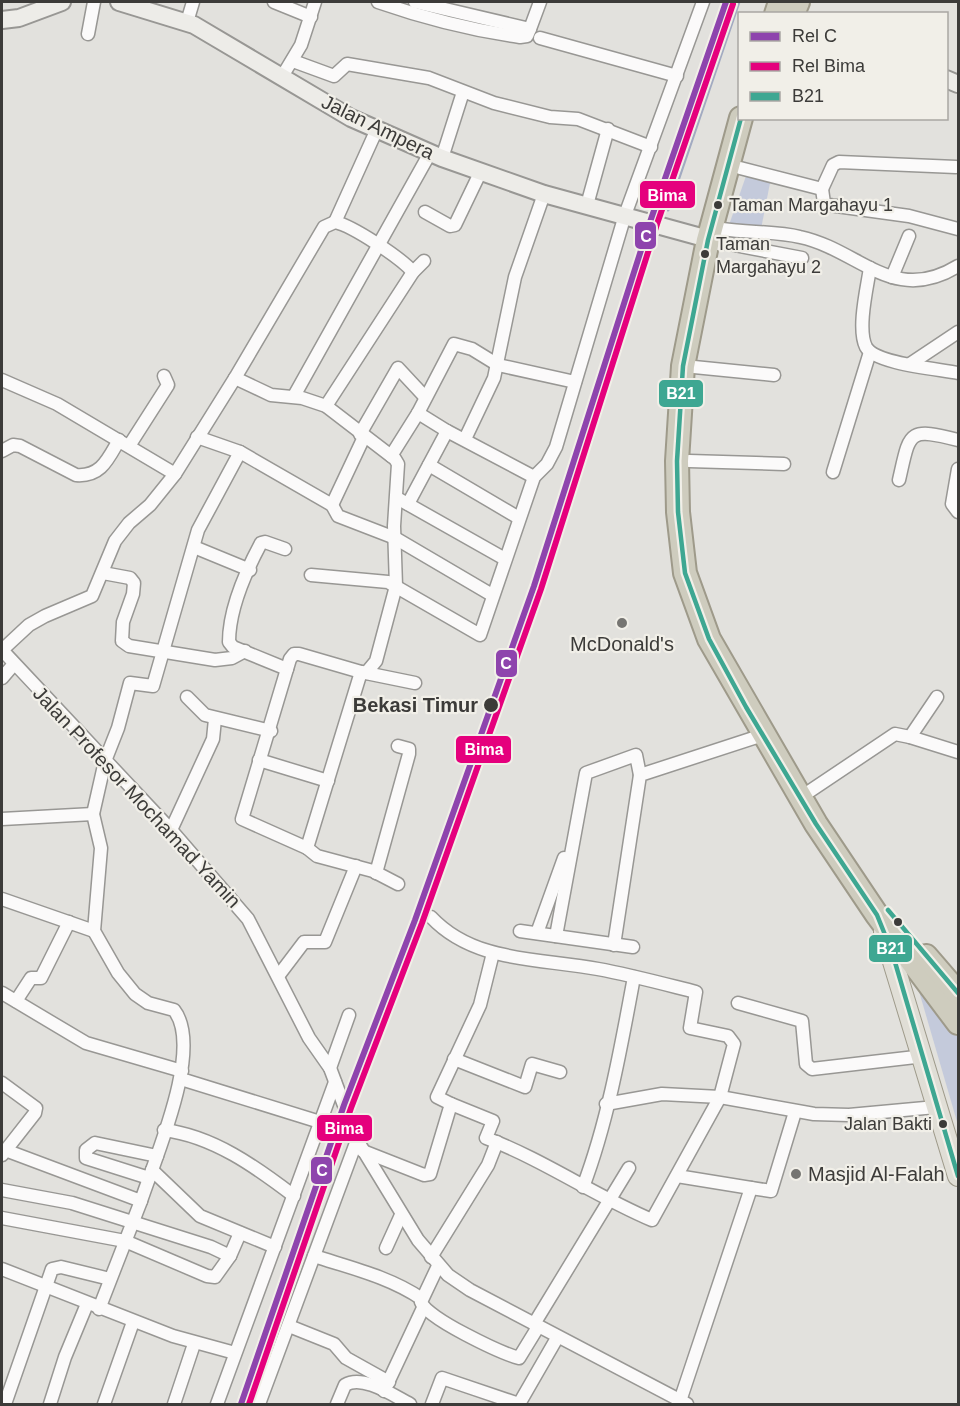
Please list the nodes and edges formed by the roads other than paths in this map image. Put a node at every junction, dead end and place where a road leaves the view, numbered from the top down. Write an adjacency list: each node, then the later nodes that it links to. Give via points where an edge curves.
1 (53, 2): 12 (street, via 19,18)
2 (94, 2): 15 (street)
3 (119, 2): 13 (street, Jalan Ampera)
4 (193, 2): 13 (street)
5 (274, 2): 11 (street)
6 (315, 2): 11 (street)
7 (378, 2): 14 (street, via 474,30 520,37)
8 (415, 2): 14 (street)
9 (540, 2): 14 (street)
10 (703, 2): 18 (street)
11 (311, 17): 16 (street)
12 (2, 20)
13 (187, 22): 17 (street, Jalan Ampera)
14 (535, 33): 18 (street)
15 (88, 34)
16 (293, 61): 17 (street); 19 (street, via 334,76 347,64 401,72)
17 (283, 75): 22 (street, Jalan Ampera, via 351,118)
18 (677, 76): 24 (street)
19 (463, 92): 23 (street); 25 (street)
20 (741, 120): 37 (highway)
21 (753, 120): 27 (highway)
22 (376, 129): 25 (street, Jalan Ampera); 34 (street)
23 (608, 129): 24 (street); 31 (street)
24 (651, 147): 33 (street)
25 (436, 155): 28 (street, Jalan Ampera); 38 (street)
26 (956, 167): 29 (street, via 839,162 833,165)
27 (740, 168): 29 (street); 37 (highway)
28 (480, 172): 30 (street, Jalan Ampera); 32 (street, via 455,225)
29 (822, 189): 35 (street, via 824,203 830,205 909,216)
30 (544, 194): 31 (street, Jalan Ampera); 48 (street, via 515,277)
31 (587, 205): 33 (street, Jalan Ampera)
32 (425, 212)
33 (625, 215): 37 (street, Jalan Ampera); 55 (street)
34 (335, 222): 38 (street); 53 (street, via 324,227)
35 (958, 229)
36 (909, 236): 44 (street)
37 (717, 237): 39 (street); 42 (street, via 800,237 830,247); 49 (highway); 90 (highway, via 684,357 677,461 685,573)
38 (377, 244): 43 (street); 56 (street)
39 (802, 258)
40 (424, 261): 43 (street)
41 (958, 266): 44 (street, via 918,282)
42 (870, 268): 44 (street); 46 (street, via 863,312)
43 (413, 272): 58 (street)
44 (892, 277)
45 (958, 332): 47 (street)
46 (870, 352): 47 (street); 73 (street)
47 (910, 364): 50 (street)
48 (498, 365): 55 (street); 57 (street, via 472,349 454,344); 63 (street)
49 (694, 367): 51 (street); 69 (highway)
50 (958, 373)
51 (774, 375)
52 (164, 376): 65 (street, via 168,385)
53 (235, 378): 56 (street, via 271,395); 62 (street)
54 (2, 380): 65 (street, via 57,404)
55 (575, 382): 75 (street, via 556,447 547,465)
56 (294, 396): 58 (street)
57 (425, 398): 59 (street); 61 (street, via 398,368)
58 (326, 406): 61 (street)
59 (418, 413): 60 (street); 68 (street)
60 (447, 431): 63 (street); 71 (street)
61 (362, 436): 68 (street); 78 (street)
62 (197, 437): 67 (street); 74 (street)
63 (465, 439): 75 (street)
64 (958, 440): 76 (street, via 932,433 912,436)
65 (124, 443): 66 (street, via 103,467 85,476 20,446); 74 (street)
66 (2, 451)
67 (240, 452): 78 (street); 82 (street, via 206,513)
68 (391, 456): 77 (street, via 398,464)
69 (689, 461): 70 (street); 90 (highway, via 692,544)
70 (784, 464)
71 (429, 465): 77 (street); 80 (street)
72 (958, 469): 79 (street, via 952,504)
73 (833, 472)
74 (175, 474): 86 (street, via 115,541)
75 (534, 477): 80 (street)
76 (899, 480)
77 (402, 501): 81 (street); 84 (street)
78 (332, 505): 81 (street, via 338,516)
79 (958, 512)
80 (519, 518): 84 (street)
81 (395, 538): 88 (street); 89 (street)
82 (194, 547): 85 (street); 92 (street)
83 (285, 549): 85 (street, via 261,543)
84 (505, 559): 89 (street)
85 (250, 570): 93 (street, via 241,582 229,632 230,645)
86 (103, 573): 91 (street, via 92,596 29,625); 92 (street, via 130,578 134,583 123,621 122,641 141,650)
87 (311, 575): 88 (street)
88 (396, 586): 89 (street, via 480,635); 96 (street, via 376,661)
89 (492, 596)
90 (714, 637): 103 (highway); 111 (highway)
91 (2, 650): 94 (street, Jalan Profesor Mochamad Yamin)
92 (162, 651): 93 (street, via 215,660); 108 (street, via 153,686 130,682)
93 (245, 651): 95 (street)
94 (14, 664): 97 (street); 108 (street, Jalan Profesor Mochamad Yamin)
95 (287, 669): 96 (street, via 294,654); 102 (street)
96 (364, 672): 98 (street); 110 (street)
97 (2, 678)
98 (415, 683)
99 (187, 697): 101 (street, via 200,713)
100 (937, 697): 104 (street)
101 (215, 719): 102 (street); 115 (street, via 211,746)
102 (271, 731): 107 (street)
103 (763, 735): 109 (street); 121 (highway, via 816,824)
104 (910, 737): 106 (street); 111 (street, via 895,734)
105 (398, 746): 118 (street, via 409,749 409,754)
106 (958, 752)
107 (259, 760): 110 (street); 116 (street, via 242,819)
108 (105, 761): 112 (street); 115 (street, Jalan Profesor Mochamad Yamin)
109 (640, 775): 114 (street, via 636,755 586,773); 128 (street)
110 (328, 781): 116 (street)
111 (810, 791): 121 (highway)
112 (93, 814): 113 (street); 124 (street, via 101,848)
113 (2, 819)
114 (577, 823): 126 (street); 127 (street)
115 (171, 830): 131 (street, Jalan Profesor Mochamad Yamin, via 248,919)
116 (307, 848): 117 (street, via 317,856)
117 (356, 866): 118 (street); 131 (street, via 325,942 304,942)
118 (376, 873): 119 (street)
119 (398, 884)
120 (2, 899): 123 (street)
121 (882, 912): 134 (highway); 138 (highway); 139 (main road)
122 (432, 917): 130 (street, via 461,942)
123 (69, 922): 124 (street); 135 (street, via 41,978 31,978)
124 (94, 931): 143 (street, via 135,994 178,1015 183,1039)
125 (520, 931): 126 (street)
126 (537, 933): 127 (street)
127 (556, 936): 128 (street)
128 (614, 945): 129 (street)
129 (633, 947)
130 (493, 953): 132 (street); 140 (street, via 480,1005)
131 (279, 975): 141 (street, Jalan Profesor Mochamad Yamin, via 309,1038)
132 (634, 977): 146 (street, via 696,992 690,1028 728,1036 734,1044); 148 (street)
133 (2, 993): 135 (street)
134 (958, 993)
135 (16, 1001): 143 (street, via 92,1046)
136 (738, 1003): 139 (street, via 802,1022 806,1064 812,1069)
137 (349, 1015): 141 (street)
138 (958, 1023)
139 (924, 1056): 149 (main road)
140 (453, 1059): 142 (street, via 525,1087 532,1064); 147 (street, via 437,1097)
141 (330, 1068): 144 (street, Jalan Profesor Mochamad Yamin)
142 (560, 1072)
143 (182, 1075): 151 (street); 152 (street)
144 (335, 1082): 151 (street); 154 (street, Jalan Profesor Mochamad Yamin)
145 (2, 1083): 155 (street, via 36,1108)
146 (720, 1097): 148 (street, via 662,1094); 150 (street); 159 (street)
147 (451, 1104): 153 (street, via 493,1121 486,1138); 154 (street, via 429,1174)
148 (606, 1104): 161 (street, via 595,1155)
149 (936, 1107): 150 (street, via 849,1115); 160 (main road)
150 (795, 1112): 162 (street, via 771,1191)
151 (320, 1122): 164 (street)
152 (164, 1130): 156 (street); 164 (street, via 192,1136 230,1153)
153 (497, 1142): 161 (street); 176 (street)
154 (360, 1146): 167 (street, Jalan Profesor Mochamad Yamin); 175 (street)
155 (3, 1153): 165 (street)
156 (157, 1156): 158 (street); 158 (street, via 95,1143 86,1150 86,1158)
157 (629, 1168): 166 (street)
158 (150, 1174): 165 (street); 170 (street, via 200,1216)
159 (677, 1176): 162 (street); 166 (street, via 652,1220)
160 (958, 1176)
161 (583, 1187): 166 (street)
162 (751, 1188): 190 (street)
163 (2, 1190): 169 (street, via 72,1203)
164 (294, 1196): 172 (street)
165 (141, 1200): 169 (street)
166 (610, 1202): 184 (street)
167 (401, 1215): 173 (street); 176 (street, Jalan Profesor Mochamad Yamin)
168 (2, 1218): 171 (street)
169 (133, 1223): 171 (street); 174 (street)
170 (240, 1233): 172 (street); 174 (street)
171 (125, 1241): 174 (street, via 211,1277 219,1275); 178 (street)
172 (275, 1247): 188 (street)
173 (386, 1248)
174 (230, 1256)
175 (314, 1256): 180 (street, via 402,1287); 185 (street)
176 (435, 1261): 180 (street); 184 (street, Jalan Profesor Mochamad Yamin, via 470,1290)
177 (2, 1269): 179 (street)
178 (110, 1279): 179 (street, via 56,1268); 182 (street)
179 (45, 1287): 181 (street); 191 (street)
180 (423, 1303): 184 (street, via 440,1321 516,1358); 189 (street)
181 (87, 1304): 182 (street); 192 (street)
182 (99, 1309): 183 (street)
183 (133, 1322): 187 (street); 193 (street)
184 (536, 1325): 186 (street, Jalan Profesor Mochamad Yamin)
185 (289, 1326): 189 (street, via 334,1344 346,1358); 196 (street)
186 (558, 1338): 190 (street, Jalan Profesor Mochamad Yamin); 200 (street)
187 (194, 1344): 188 (street); 194 (street)
188 (235, 1353): 195 (street)
189 (387, 1387): 197 (street, via 349,1382); 198 (street)
190 (684, 1403)
191 (5, 1404)
192 (50, 1404)
193 (104, 1404)
194 (174, 1404)
195 (217, 1404)
196 (259, 1404)
197 (337, 1404)
198 (410, 1404)
199 (432, 1404): 200 (street, via 442,1378)
200 (518, 1404)

